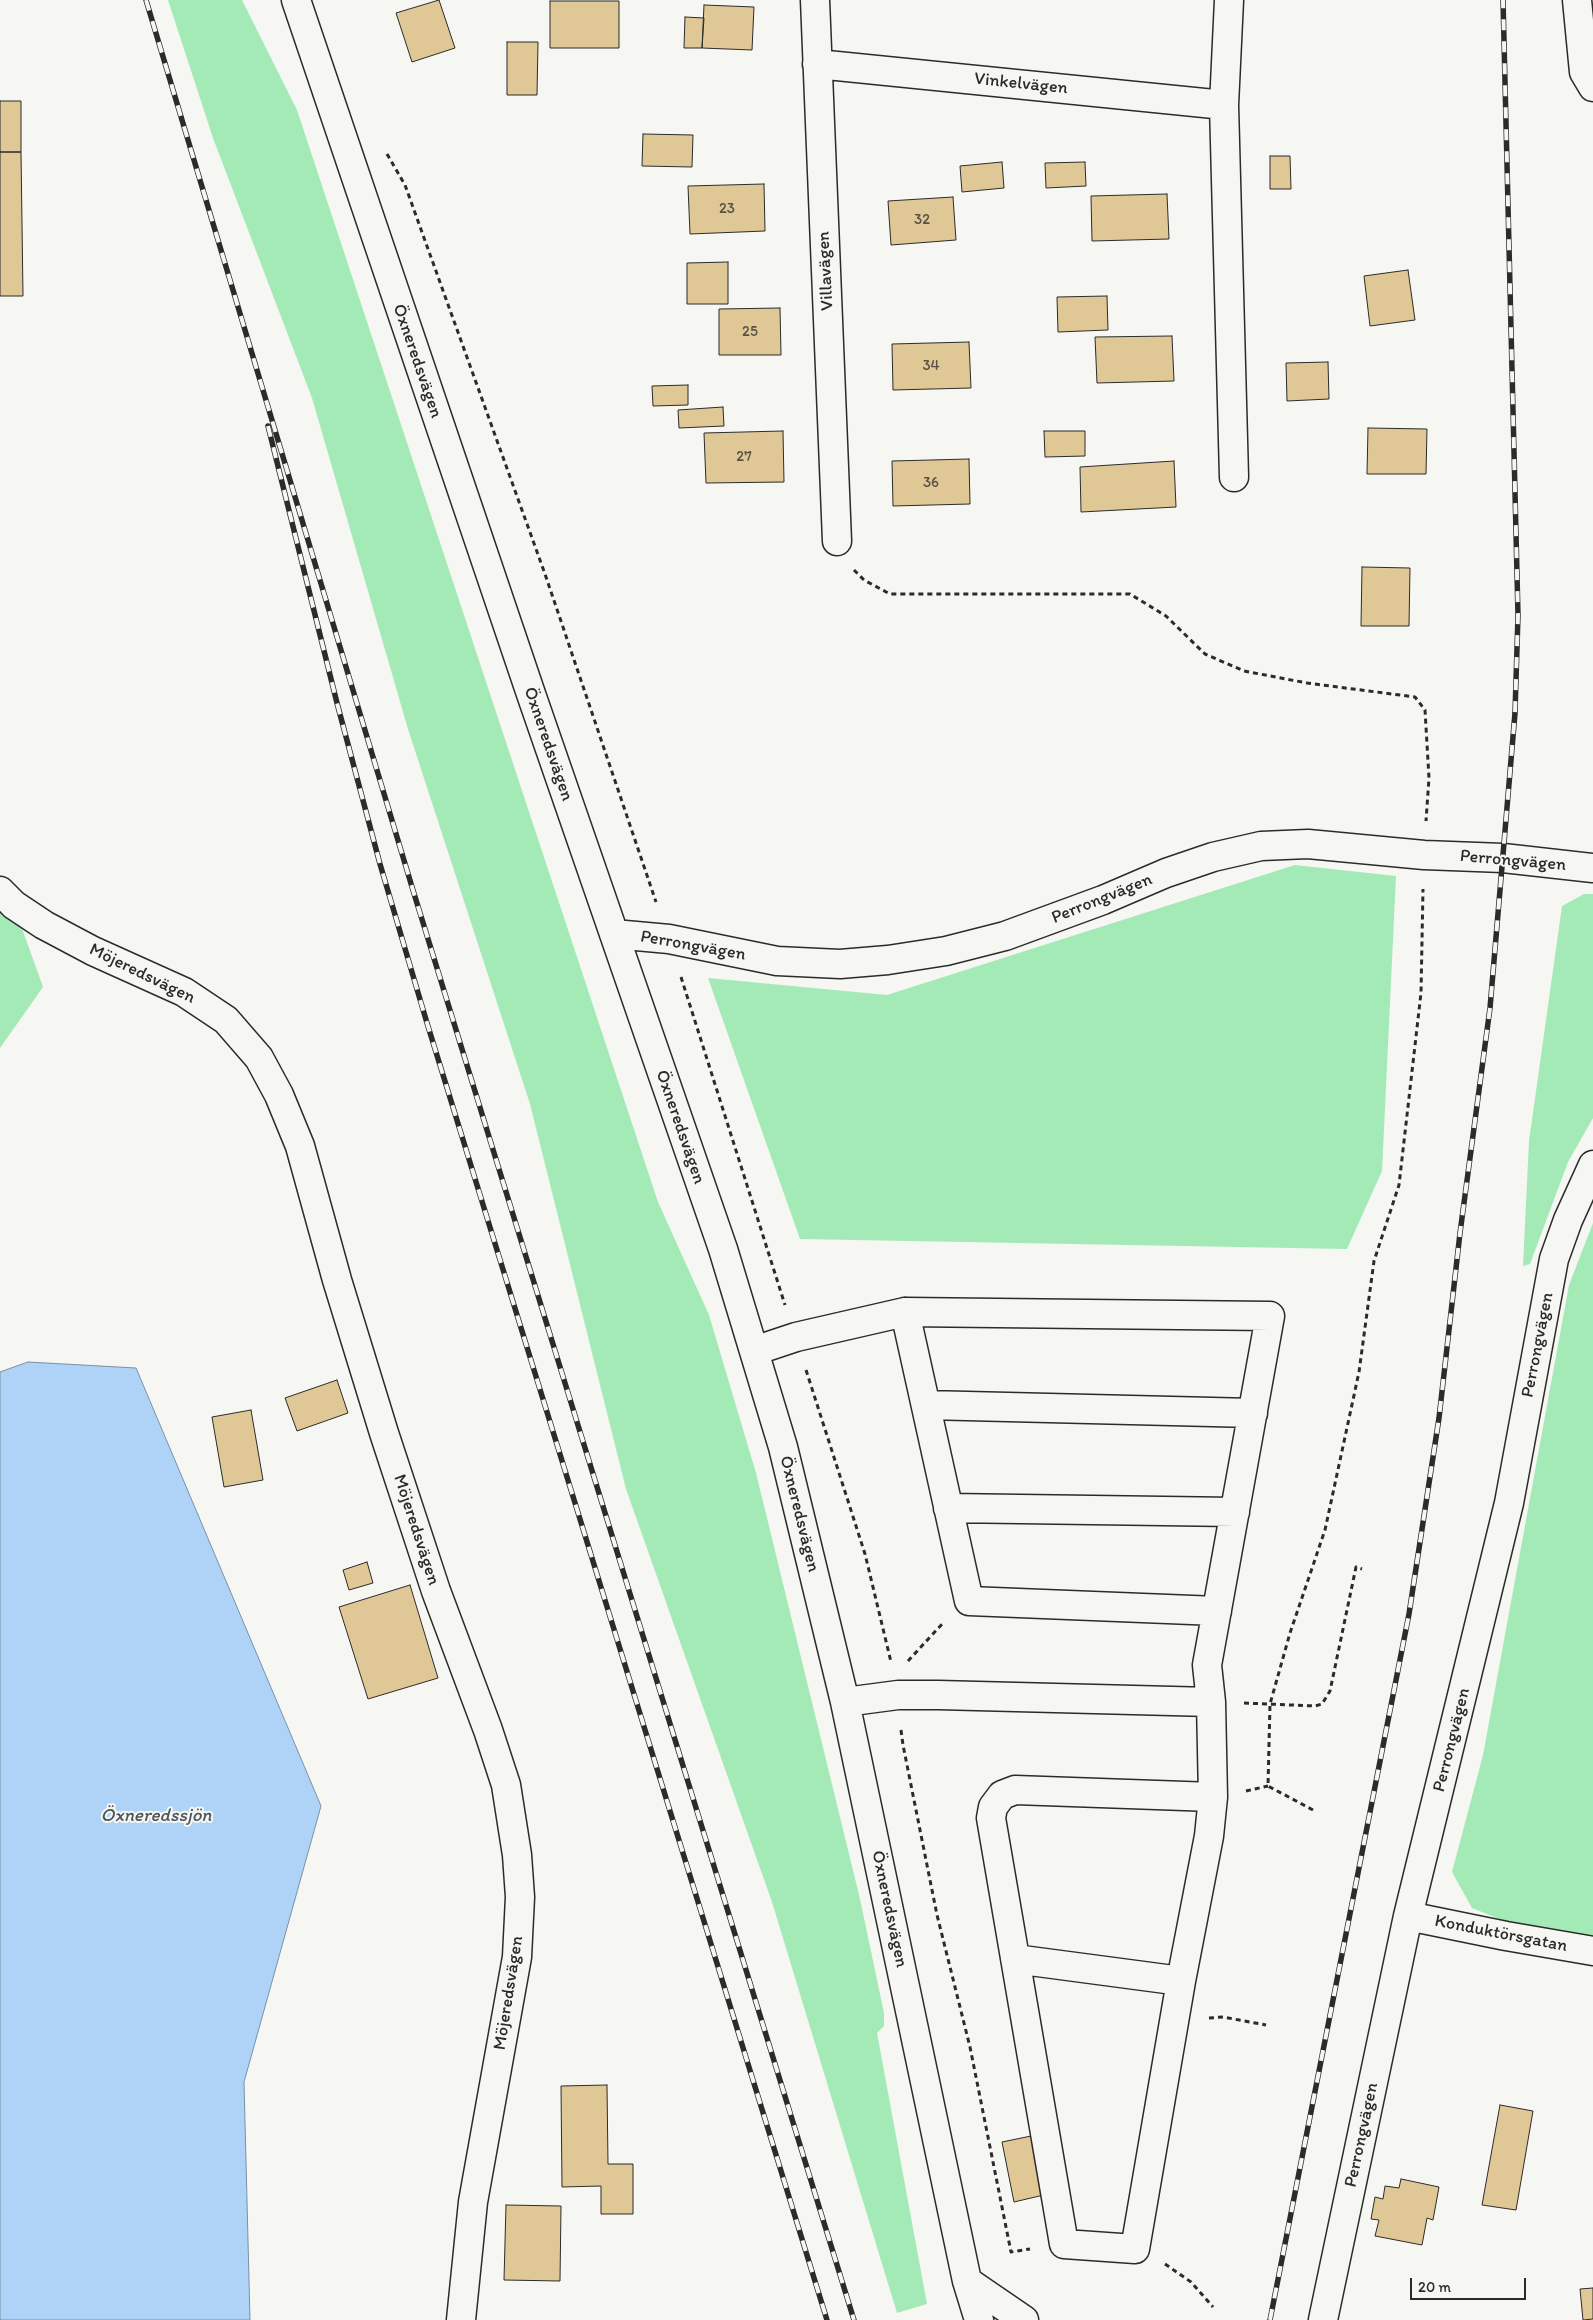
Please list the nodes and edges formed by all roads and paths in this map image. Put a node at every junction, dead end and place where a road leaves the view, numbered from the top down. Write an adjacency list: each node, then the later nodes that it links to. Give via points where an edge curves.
1 (296, 0): 14 (street, Öxneredsvägen)
2 (815, 0): 5 (street, Villavägen)
3 (1229, 0): 7 (street)
4 (1577, 0): 6 (street, via 1584,72)
5 (817, 64): 7 (street, Vinkelvägen); 10 (street, Villavägen)
6 (1593, 86)
7 (1224, 105): 9 (street)
8 (386, 152): 15 (path, via 405,185 539,556)
9 (1234, 478)
10 (837, 541): 11 (path, via 848,565 864,580 890,594 1130,594 1166,616 1205,654 1244,671 1415,697 1425,710 1429,778)
11 (1424, 855): 12 (street, Perrongvägen, via 1503,858); 15 (street, Perrongvägen, via 1308,844 1261,846 1213,857 1166,873 1005,936 946,951 888,960 840,964 777,961); 30 (path, via 1420,992 1399,1185 1374,1261 1359,1372 1325,1530)
12 (1593, 868)
13 (0, 891): 43 (street, Möjeredsvägen, via 14,905 44,925 184,992 226,1020 259,1058 280,1095 300,1146 387,1442 436,1591 506,1785 517,1855 520,1897 517,1957 473,2202)
14 (614, 934): 15 (street, Perrongvägen); 19 (street, Öxneredsvägen, via 723,1249)
15 (668, 940): 18 (path)
16 (1593, 1165): 33 (street, Perrongvägen, via 1554,1259 1510,1503)
17 (905, 1312): 18 (street); 20 (street); 21 (street, via 1270,1316)
18 (796, 1337): 19 (street); 27 (path, via 865,1554)
19 (754, 1351): 28 (street, Öxneredsvägen, via 783,1447)
20 (926, 1405): 21 (street); 22 (street)
21 (1253, 1412): 23 (street)
22 (948, 1508): 23 (street); 25 (street)
23 (1235, 1512): 26 (street)
24 (1362, 1569): 30 (path, via 1356,1567 1326,1699 1315,1706)
25 (969, 1601): 26 (street); 27 (path, via 935,1631)
26 (1217, 1611): 29 (street, via 1207,1665)
27 (896, 1685): 28 (street); 29 (street); 40 (path, via 903,1745 937,1915 970,2047)
28 (845, 1702): 41 (street, Öxneredsvägen)
29 (1211, 1702): 30 (path); 31 (street)
30 (1270, 1704): 32 (path, via 1268,1786)
31 (1213, 1797): 35 (street, via 1015,1790 1002,1795 993,1807 991,1818); 36 (street, via 1209,1836)
32 (1313, 1810)
33 (1408, 1916): 34 (street, Konduktörsgatan); 46 (street, Perrongvägen)
34 (1593, 1951)
35 (1015, 1958): 36 (street); 39 (street, via 1064,2244)
36 (1181, 1981): 37 (street)
37 (1176, 2022): 38 (path, via 1223,2017); 39 (street)
38 (1266, 2025)
39 (1135, 2249): 42 (path, via 1168,2265 1190,2282)
40 (1011, 2252)
41 (967, 2281): 44 (street, Öxneredsvägen); 45 (street)
42 (1213, 2307)
43 (461, 2320)
44 (979, 2320)
45 (1024, 2320)
46 (1322, 2320)

